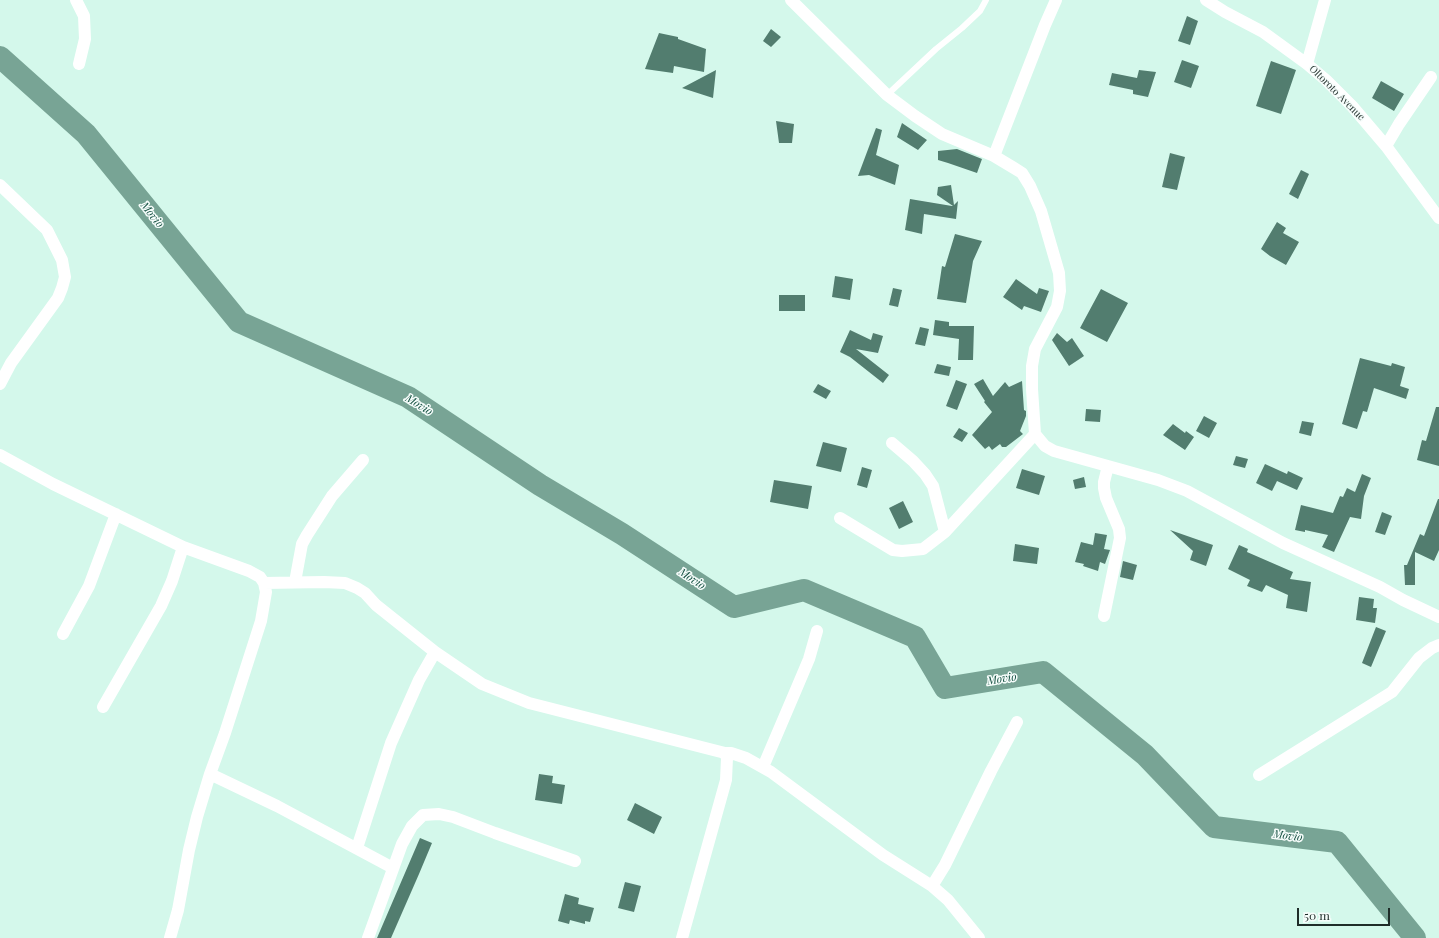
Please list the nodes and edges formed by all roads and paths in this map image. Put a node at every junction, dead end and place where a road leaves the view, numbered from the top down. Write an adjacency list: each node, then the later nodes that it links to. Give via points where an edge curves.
1 (76, 0): 7 (street, via 84,16 85,40)
2 (791, 0): 10 (street)
3 (986, 0): 10 (lane, via 980,11)
4 (1056, 0): 12 (street)
5 (1206, 0): 8 (street, Oltoroto Avenue, via 1263,32)
6 (1325, 0): 8 (street)
7 (79, 64)
8 (1306, 64): 11 (street, Oltoroto Avenue, via 1352,106)
9 (1431, 77): 11 (street)
10 (887, 95): 12 (street, via 942,134)
11 (1386, 146): 14 (street, Oltoroto Avenue)
12 (994, 156): 16 (street, via 1022,174 1030,186 1041,211 1058,273 1060,291 1057,307 1035,349 1032,366)
13 (0, 185): 15 (street, via 47,230 62,260 64,277 58,298 11,363)
14 (1439, 218)
15 (0, 384)
16 (1035, 434): 20 (street, via 1045,446 1054,451); 23 (street)
17 (892, 443): 23 (street, via 913,461 933,486)
18 (0, 455): 21 (street)
19 (363, 460): 25 (street, via 332,496 302,544)
20 (1108, 466): 27 (street, via 1104,488 1120,538); 28 (street, via 1186,491 1283,543)
21 (116, 514): 24 (street); 30 (street, via 90,586)
22 (840, 518): 23 (street, via 893,550 923,549)
23 (945, 532)
24 (184, 547): 26 (street, via 249,571 260,577); 33 (street, via 161,606)
25 (296, 582): 26 (street); 32 (street, via 345,583 357,588)
26 (264, 584): 37 (street, via 266,592 261,621)
27 (1104, 616)
28 (1439, 617)
29 (817, 631): 36 (street, via 809,658)
30 (63, 634)
31 (1439, 644): 38 (street, via 1419,658 1392,692)
32 (435, 652): 35 (street, via 482,684 529,703); 39 (street, via 419,680 391,743)
33 (103, 707)
34 (1017, 722): 42 (street)
35 (725, 753): 36 (street, via 746,758); 45 (street, via 726,780)
36 (763, 767): 42 (street, via 883,855)
37 (210, 774): 39 (street); 43 (street, via 189,850)
38 (1259, 775)
39 (357, 848): 41 (street)
40 (575, 861): 41 (street, via 453,816 439,814 423,815 412,826)
41 (393, 868): 44 (street)
42 (932, 886): 46 (street, via 948,900)
43 (170, 938)
44 (368, 938)
45 (682, 938)
46 (979, 938)

